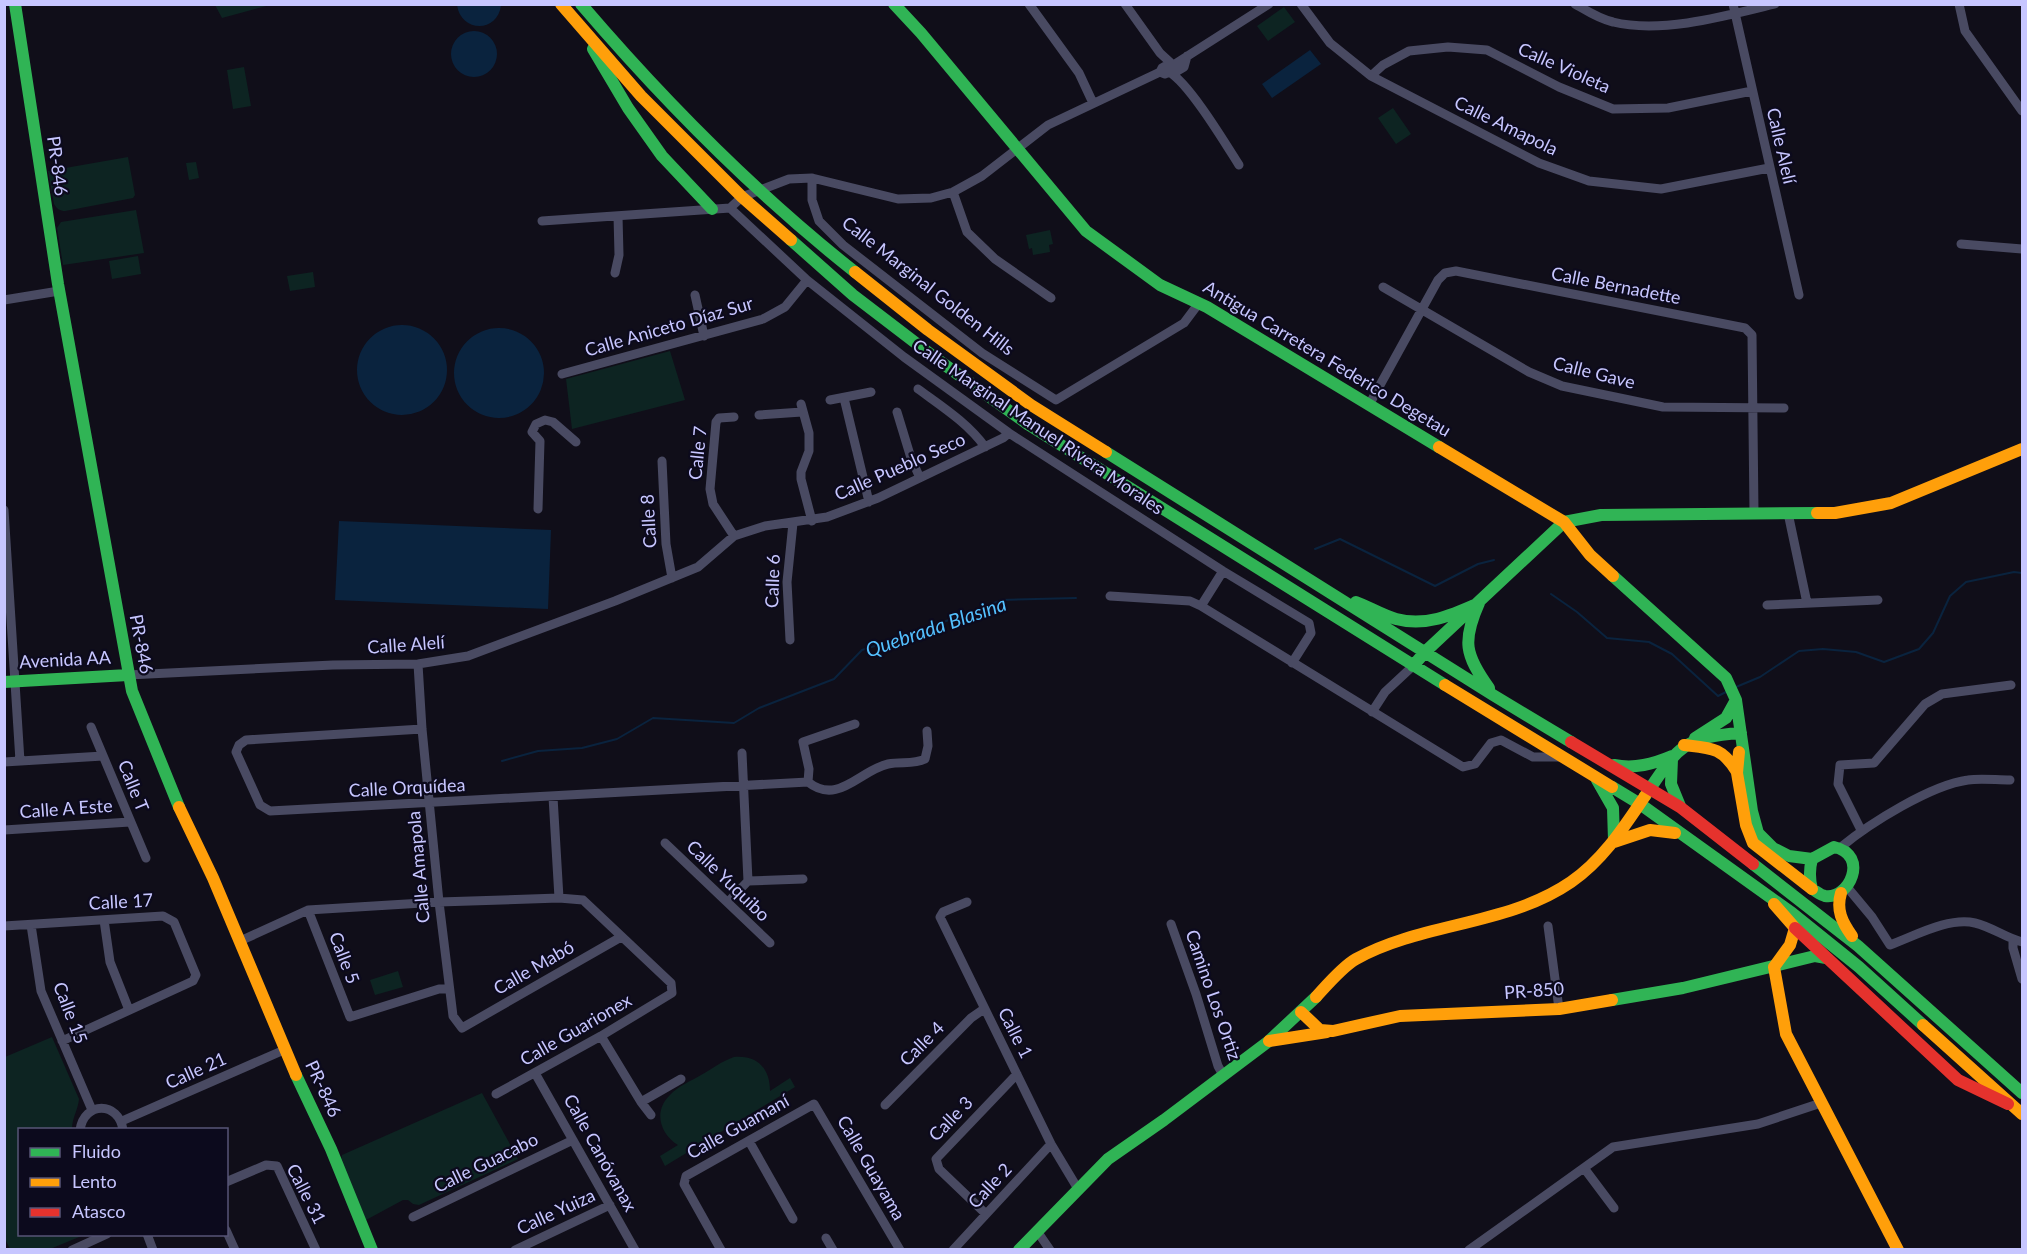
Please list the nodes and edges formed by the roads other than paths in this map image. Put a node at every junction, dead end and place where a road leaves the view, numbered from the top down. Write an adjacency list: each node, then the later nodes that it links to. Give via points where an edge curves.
1 (15, 4): 35 (main road, PR-846 / PR-846)
2 (561, 4): 13 (main road)
3 (581, 4): 23 (main road, via 725,159)
4 (894, 4): 19 (main road, Antigua Carretera Federico Degetau)
5 (1029, 4): 17 (street, via 1079,73)
6 (1125, 4): 14 (street)
7 (1269, 4): 14 (street, via 1187,56 1184,67)
8 (1301, 4): 15 (street, Calle Amapola, via 1330,43)
9 (1575, 4): 12 (street, via 1602,19 1662,26)
10 (1775, 4): 12 (street)
11 (1959, 4): 18 (street, via 1965,31)
12 (1734, 9): 16 (street, Calle Alelí)
13 (582, 29): 25 (main road, via 641,96); 27 (main road, via 628,108 662,156)
14 (1168, 69): 17 (street); 20 (street)
15 (1371, 76): 16 (street, Calle Violeta, via 1409,51 1448,47 1487,50 1613,109 1668,108); 21 (street, Calle Amapola, via 1539,164 1589,181 1661,189)
16 (1752, 91): 21 (street, Calle Alelí)
17 (1094, 104): 19 (street, via 1048,125)
18 (2022, 111)
19 (1017, 148): 24 (street); 40 (main road, Antigua Carretera Federico Degetau, via 1086,231 1160,285)
20 (1239, 165)
21 (1769, 168): 37 (street, Calle Alelí)
22 (812, 178): 23 (street, via 789,179); 24 (street, via 898,200); 40 (street, Calle Marginal Golden Hills, via 812,200 819,221 843,245 982,353 1056,400 1185,323)
23 (760, 191): 25 (street); 72 (main road, via 899,308 1031,405)
24 (954, 192): 38 (street, via 967,232 995,260)
25 (742, 197): 26 (street); 84 (main road, via 853,295 1029,425)
26 (730, 208): 27 (street); 33 (street, Calle Marginal Manuel Rivera Morales)
27 (712, 209): 28 (street)
28 (618, 216): 29 (street); 32 (street, via 619,255)
29 (542, 221)
30 (1961, 244): 31 (street)
31 (2022, 249)
32 (615, 273)
33 (807, 280): 42 (street, Calle Aniceto Díaz Sur, via 785,307 763,319); 54 (street, Calle Marginal Manuel Rivera Morales)
34 (1383, 287): 41 (street, Calle Gave)
35 (59, 291): 39 (street); 85 (main road, PR-846 / PR-846)
36 (695, 295): 42 (street)
37 (1798, 296)
38 (1051, 298)
39 (4, 300)
40 (1199, 303): 48 (main road, Antigua Carretera Federico Degetau)
41 (1423, 310): 48 (street, Calle Bernadette); 49 (street, Calle Gave, via 1529,372 1562,386 1663,407); 49 (street, Calle Bernadette, via 1438,280 1445,273 1456,271 1745,328 1752,335)
42 (704, 336): 43 (street, Calle Aniceto Díaz Sur)
43 (562, 374)
44 (918, 389): 56 (street, via 951,412)
45 (871, 392): 46 (street)
46 (844, 398): 47 (street); 60 (street)
47 (830, 400)
48 (1369, 405): 67 (main road, Antigua Carretera Federico Degetau)
49 (1754, 408): 50 (street, Calle Gave); 63 (street, Calle Bernadette)
50 (1784, 408)
51 (897, 412): 59 (street)
52 (759, 415): 66 (street, via 801,408 809,433 809,451 801,479)
53 (734, 417): 69 (street, Calle 7, via 719,418 716,422 710,489 713,504)
54 (1009, 433): 56 (street, Calle Pueblo Seco); 70 (street, Calle Marginal Manuel Rivera Morales)
55 (576, 442): 62 (street, via 553,422 536,424 532,432 540,441)
56 (985, 447): 59 (street, Calle Pueblo Seco)
57 (2022, 449): 64 (main road, via 1891,503 1835,513)
58 (662, 461): 71 (street, Calle 8, via 666,544)
59 (920, 478): 60 (street, Calle Pueblo Seco)
60 (869, 502): 66 (street, Calle Pueblo Seco)
61 (4, 510): 65 (street)
62 (538, 510)
63 (1754, 513): 64 (main road); 67 (main road, via 1601,515)
64 (1788, 513): 77 (street)
65 (5, 515): 73 (street)
66 (812, 521): 68 (street, Calle Pueblo Seco)
67 (1564, 522): 76 (main road); 88 (main road, Antigua Carretera Federico Degetau, via 1590,555 1711,663)
68 (793, 523): 69 (street, Calle Pueblo Seco, via 765,526); 80 (street, Calle 6, via 787,582)
69 (734, 536): 71 (street, Calle Pueblo Seco, via 698,567)
70 (1223, 571): 79 (street); 82 (street, Calle Marginal Manuel Rivera Morales, via 1309,623 1311,633)
71 (672, 578): 83 (street, Calle Alelí, via 468,656)
72 (1328, 591): 76 (main road, via 1414,622 1444,619); 81 (main road)
73 (8, 594): 86 (street)
74 (1110, 596): 79 (street, via 1190,601)
75 (1878, 600): 77 (street)
76 (1479, 603): 81 (main road); 89 (main road, via 1468,626 1467,648)
77 (1807, 603): 78 (street)
78 (1767, 605)
79 (1201, 606): 82 (street)
80 (790, 640)
81 (1425, 652): 84 (main road); 89 (main road)
82 (1292, 663): 90 (street)
83 (418, 664): 85 (street, Calle Alelí); 93 (street, Calle Amapola)
84 (1413, 666): 90 (street, via 1385,692); 100 (main road)
85 (128, 675): 86 (main road, Avenida AA); 141 (main road, PR-846 / PR-846, via 176,800)
86 (10, 681): 101 (street)
87 (2011, 685): 116 (street, via 1942,694 1925,704 1874,763 1840,765 1838,784)
88 (1733, 692): 95 (main road); 96 (main road, via 1726,718)
89 (1493, 695): 103 (main road)
90 (1372, 712): 100 (street, via 1463,767 1475,764 1491,743 1501,740 1533,757)
91 (855, 724): 107 (street, via 803,742)
92 (91, 727): 98 (street, Calle T)
93 (422, 729): 111 (street, Calle Amapola); 111 (street, Calle Orquídea, via 246,740 236,752 261,805 270,811)
94 (927, 730): 107 (street, Calle Orquídea, via 925,759 917,763 886,764 838,789 818,790)
95 (1741, 733): 96 (main road, via 1704,737); 104 (main road); 122 (main road, via 1758,833 1773,848 1789,856)
96 (1684, 745): 99 (main road); 104 (main road, via 1719,750)
97 (741, 753): 108 (street)
98 (103, 756): 101 (street); 114 (street, Calle T)
99 (1672, 756): 103 (main road, via 1638,768); 109 (main road); 113 (main road, via 1671,784)
100 (1566, 758): 105 (main road)
101 (20, 761): 102 (street)
102 (4, 762)
103 (1605, 763): 109 (main road)
104 (1737, 773): 125 (main road, via 1753,843)
105 (1592, 774): 112 (main road); 118 (main road, via 1614,809)
106 (2010, 780): 116 (street, via 1971,779 1947,784)
107 (808, 782): 108 (street, Calle Orquídea)
108 (744, 786): 110 (street, Calle Orquídea); 124 (street)
109 (1649, 789): 112 (main road); 113 (main road)
110 (553, 797): 111 (street, Calle Orquídea); 128 (street)
111 (430, 803): 129 (street, Calle Amapola)
112 (1640, 804): 117 (main road); 118 (main road)
113 (1680, 807): 143 (main road)
114 (130, 822): 115 (street, Calle A Este); 121 (street, Calle T)
115 (4, 830)
116 (1861, 830): 120 (street)
117 (1685, 836): 118 (main road, via 1649,829); 127 (main road)
118 (1614, 842): 151 (main road, via 1571,882 1538,900 1418,934 1354,960)
119 (664, 843): 130 (street, Calle Yuquibo)
120 (1842, 847): 122 (main road); 126 (main road, via 1851,853 1854,864)
121 (146, 858)
122 (1812, 859): 125 (main road)
123 (803, 879): 124 (street)
124 (748, 880): 130 (street)
125 (1812, 890): 126 (main road, via 1825,896)
126 (1844, 890): 140 (street, via 1872,917 1890,945 1957,922 1977,923); 143 (main road, via 1838,900 1838,912)
127 (1763, 892): 138 (main road); 169 (main road, via 1859,967)
128 (559, 898): 129 (street); 139 (street, via 583,900)
129 (439, 902): 132 (street); 147 (street, Calle Amapola)
130 (728, 902): 142 (street, Calle Yuquibo)
131 (967, 902): 148 (street, Calle 1, via 940,917)
132 (308, 910): 141 (street); 147 (street, Calle 5, via 350,1017)
133 (104, 920): 135 (street, Calle 17); 150 (street, via 110,962); 150 (street, Calle 17, via 163,916 174,922 196,975 193,981)
134 (1171, 924): 160 (street, Camino Los Ortiz)
135 (30, 925): 136 (street, Calle 17); 155 (street, Calle 15, via 41,991)
136 (4, 926)
137 (1548, 926): 149 (street)
138 (1795, 928): 144 (main road); 145 (main road, via 1790,945)
139 (621, 937): 152 (street, Calle Mabó); 154 (street, Calle Guarionex, via 670,983 672,993)
140 (2018, 940): 146 (street, via 2013,948)
141 (240, 941): 157 (main road, PR-846 / PR-846)
142 (770, 943)
143 (1858, 946): 162 (main road)
144 (1826, 958): 145 (main road, PR-850, via 1815,956); 169 (main road, via 1958,1080)
145 (1774, 967): 149 (main road, PR-850 / PR-850, via 1683,988); 165 (main road, via 1786,1034)
146 (2022, 979)
147 (448, 989): 152 (street, Calle Amapola, via 453,1016)
148 (984, 1009): 159 (street, Calle 1); 167 (street, Calle 4)
149 (1559, 1009): 153 (main road, PR-850 / PR-850, via 1400,1016)
150 (129, 1010): 155 (street, Calle 17)
151 (1301, 1012): 153 (main road, via 1320,1030); 156 (main road)
152 (462, 1028)
153 (1333, 1031): 156 (main road, PR-850)
154 (600, 1036): 158 (street, Calle Guarionex); 164 (street)
155 (62, 1041): 168 (street, Calle 15)
156 (1269, 1041): 160 (main road)
157 (284, 1050): 171 (street, Calle 21); 191 (main road, PR-846 / PR-846, via 331,1149)
158 (535, 1072): 163 (street, Calle Guarionex); 173 (street, Calle Canóvanax)
159 (1017, 1074): 175 (street, Calle 1); 181 (street, Calle 3, via 936,1159 939,1169)
160 (1223, 1076): 178 (main road, via 1108,1159)
161 (681, 1079): 164 (street)
162 (2022, 1093)
163 (496, 1094)
164 (641, 1102): 170 (street)
165 (1821, 1103): 176 (street, via 1758,1124 1613,1147); 201 (main road)
166 (814, 1104): 174 (street, Calle Guamaní); 196 (street, Calle Guayama)
167 (885, 1105)
168 (92, 1110): 171 (street, via 109,1109); 172 (street)
169 (2018, 1110)
170 (651, 1114)
171 (123, 1125)
172 (80, 1128)
173 (573, 1140): 179 (street, Calle Canóvanax); 182 (street, Calle Guacabo)
174 (749, 1141): 183 (street); 194 (street, Calle Guamaní, via 686,1176 684,1184)
175 (1051, 1144): 178 (street, Calle 1); 181 (street, Calle 2)
176 (1584, 1168): 180 (street); 200 (street)
177 (228, 1181): 190 (street, Calle 31, via 266,1165 277,1166)
178 (1078, 1189): 184 (main road)
179 (610, 1205): 192 (street, Calle Yuiza); 193 (street, Calle Canóvanax)
180 (1614, 1208)
181 (986, 1214): 197 (street, Calle 2)
182 (413, 1217)
183 (793, 1219)
184 (1037, 1231): 198 (main road); 199 (street)
185 (228, 1234): 189 (street)
186 (102, 1236): 188 (street)
187 (826, 1238): 195 (street)
188 (72, 1250)
189 (235, 1250)
190 (316, 1250)
191 (372, 1250)
192 (515, 1250)
193 (635, 1250)
194 (721, 1250)
195 (833, 1250)
196 (900, 1250)
197 (953, 1250)
198 (1019, 1250)
199 (1050, 1250)
200 (1469, 1250)
201 (1898, 1250)

